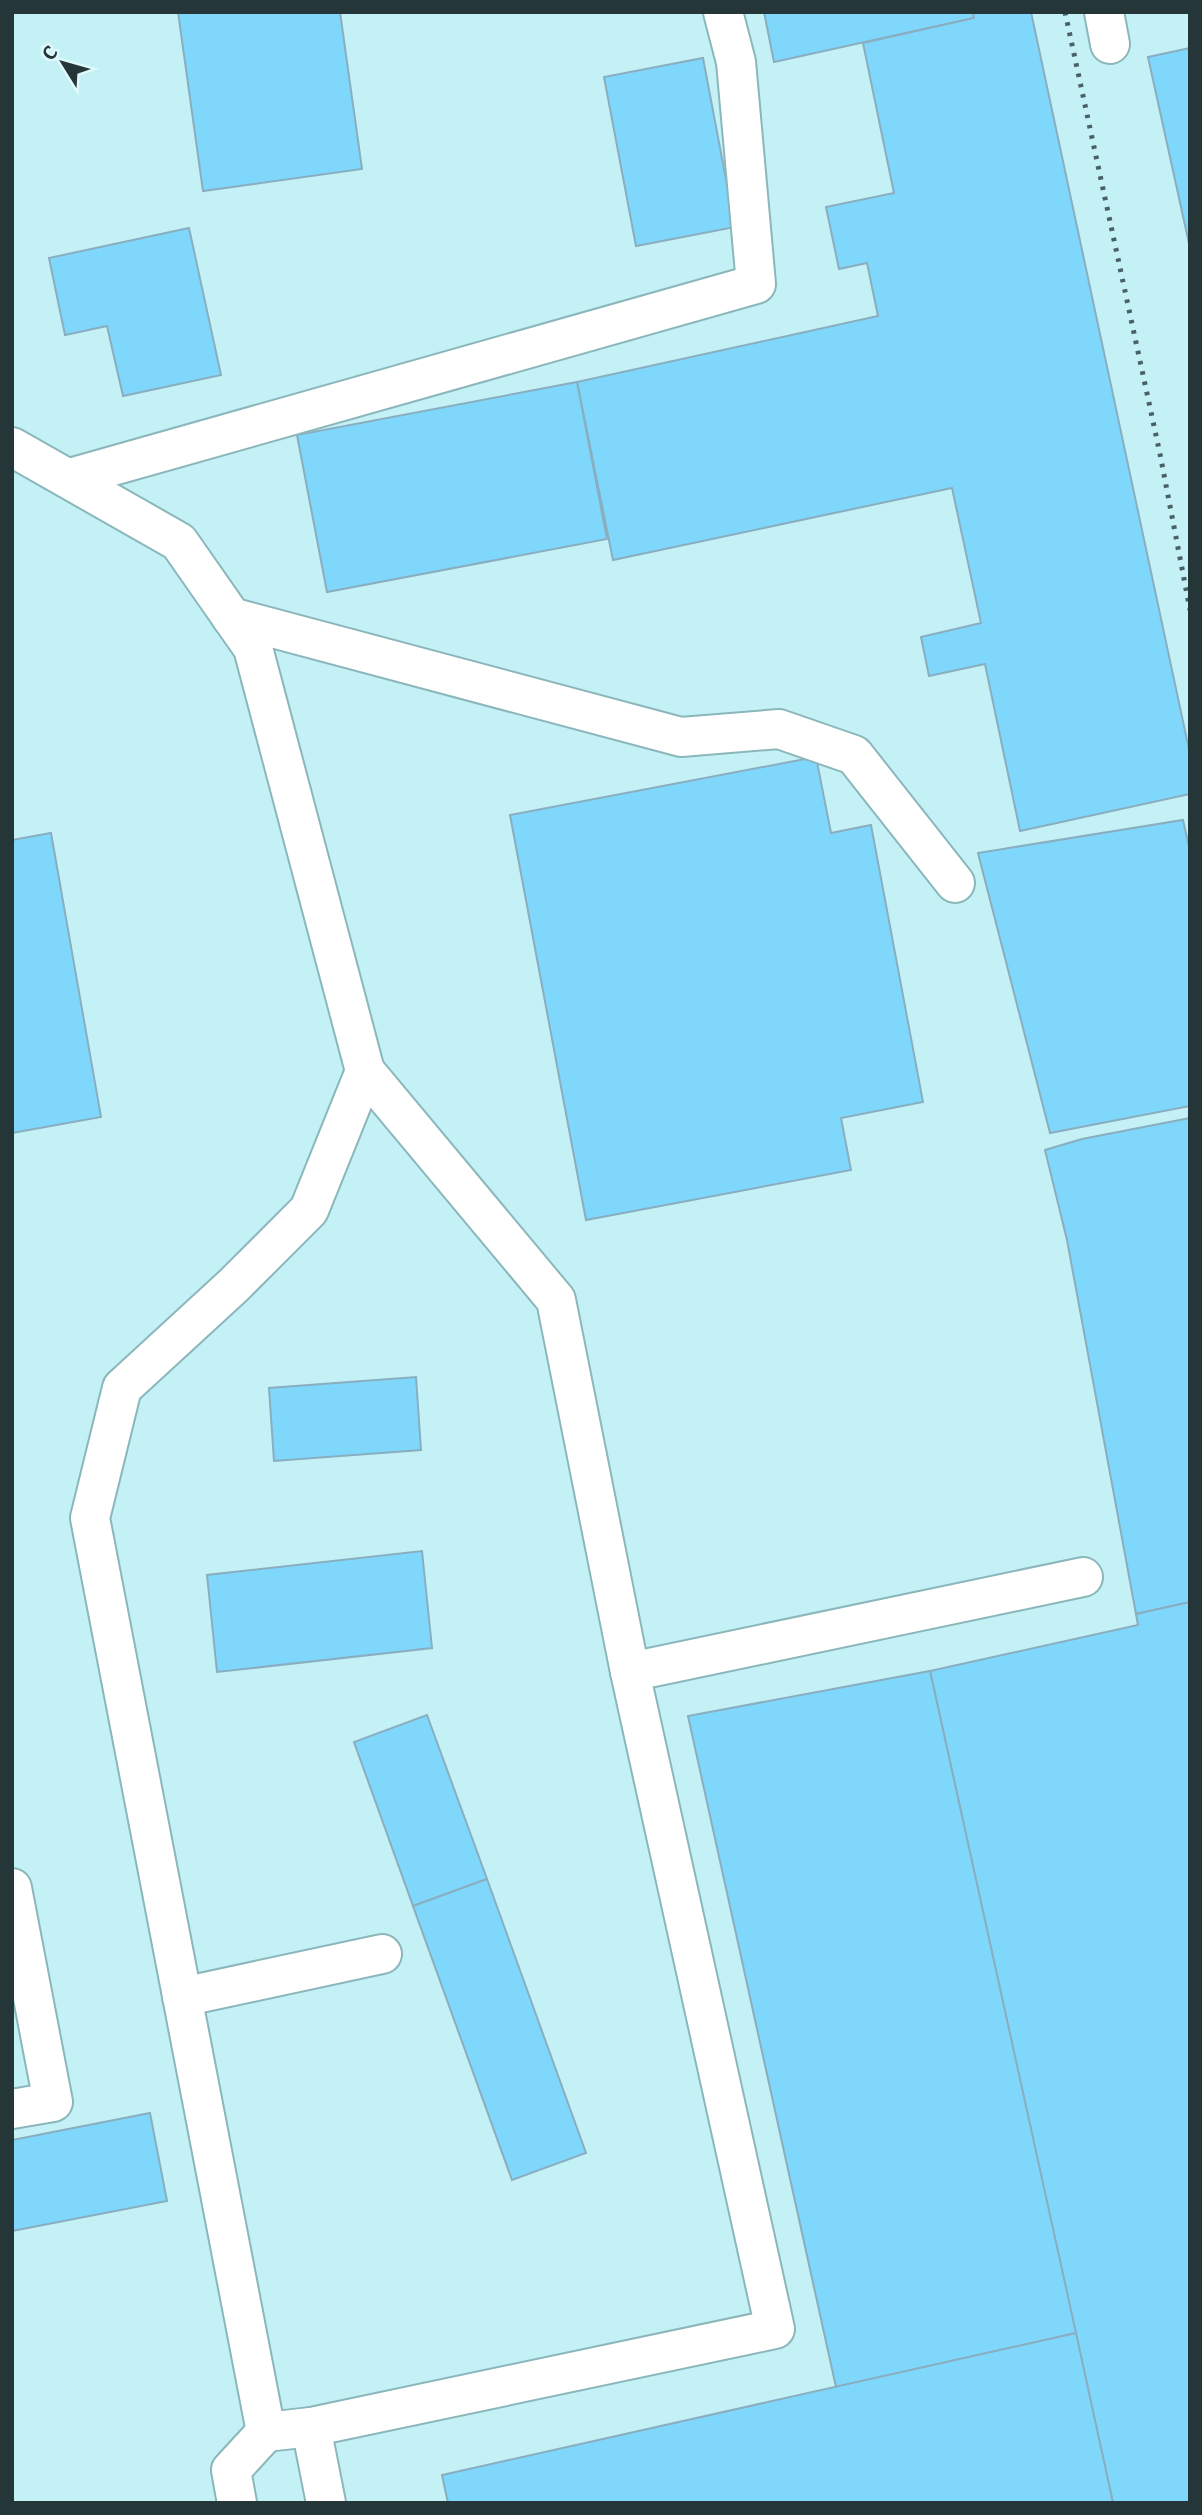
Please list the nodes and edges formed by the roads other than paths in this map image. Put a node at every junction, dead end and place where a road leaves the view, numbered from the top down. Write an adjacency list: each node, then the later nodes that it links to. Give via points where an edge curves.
1 (723, 12): 3 (lane, via 736,62 755,285)
2 (12, 447): 3 (lane)
3 (69, 478): 4 (lane, via 179,542)
4 (231, 617): 5 (lane, via 681,737 779,729 854,755); 6 (lane, via 253,648)
5 (955, 883)
6 (365, 1071): 8 (lane, via 556,1300); 11 (lane, via 309,1210 122,1388 90,1518)
7 (1083, 1577): 8 (lane)
8 (630, 1672): 13 (lane, via 775,2329)
9 (12, 1888): 12 (lane, via 52,2102)
10 (382, 1954): 11 (lane)
11 (182, 1997): 14 (lane)
12 (12, 2109)
13 (311, 2427): 14 (lane); 16 (lane)
14 (266, 2432): 15 (lane, via 231,2470)
15 (237, 2503)
16 (326, 2503)

